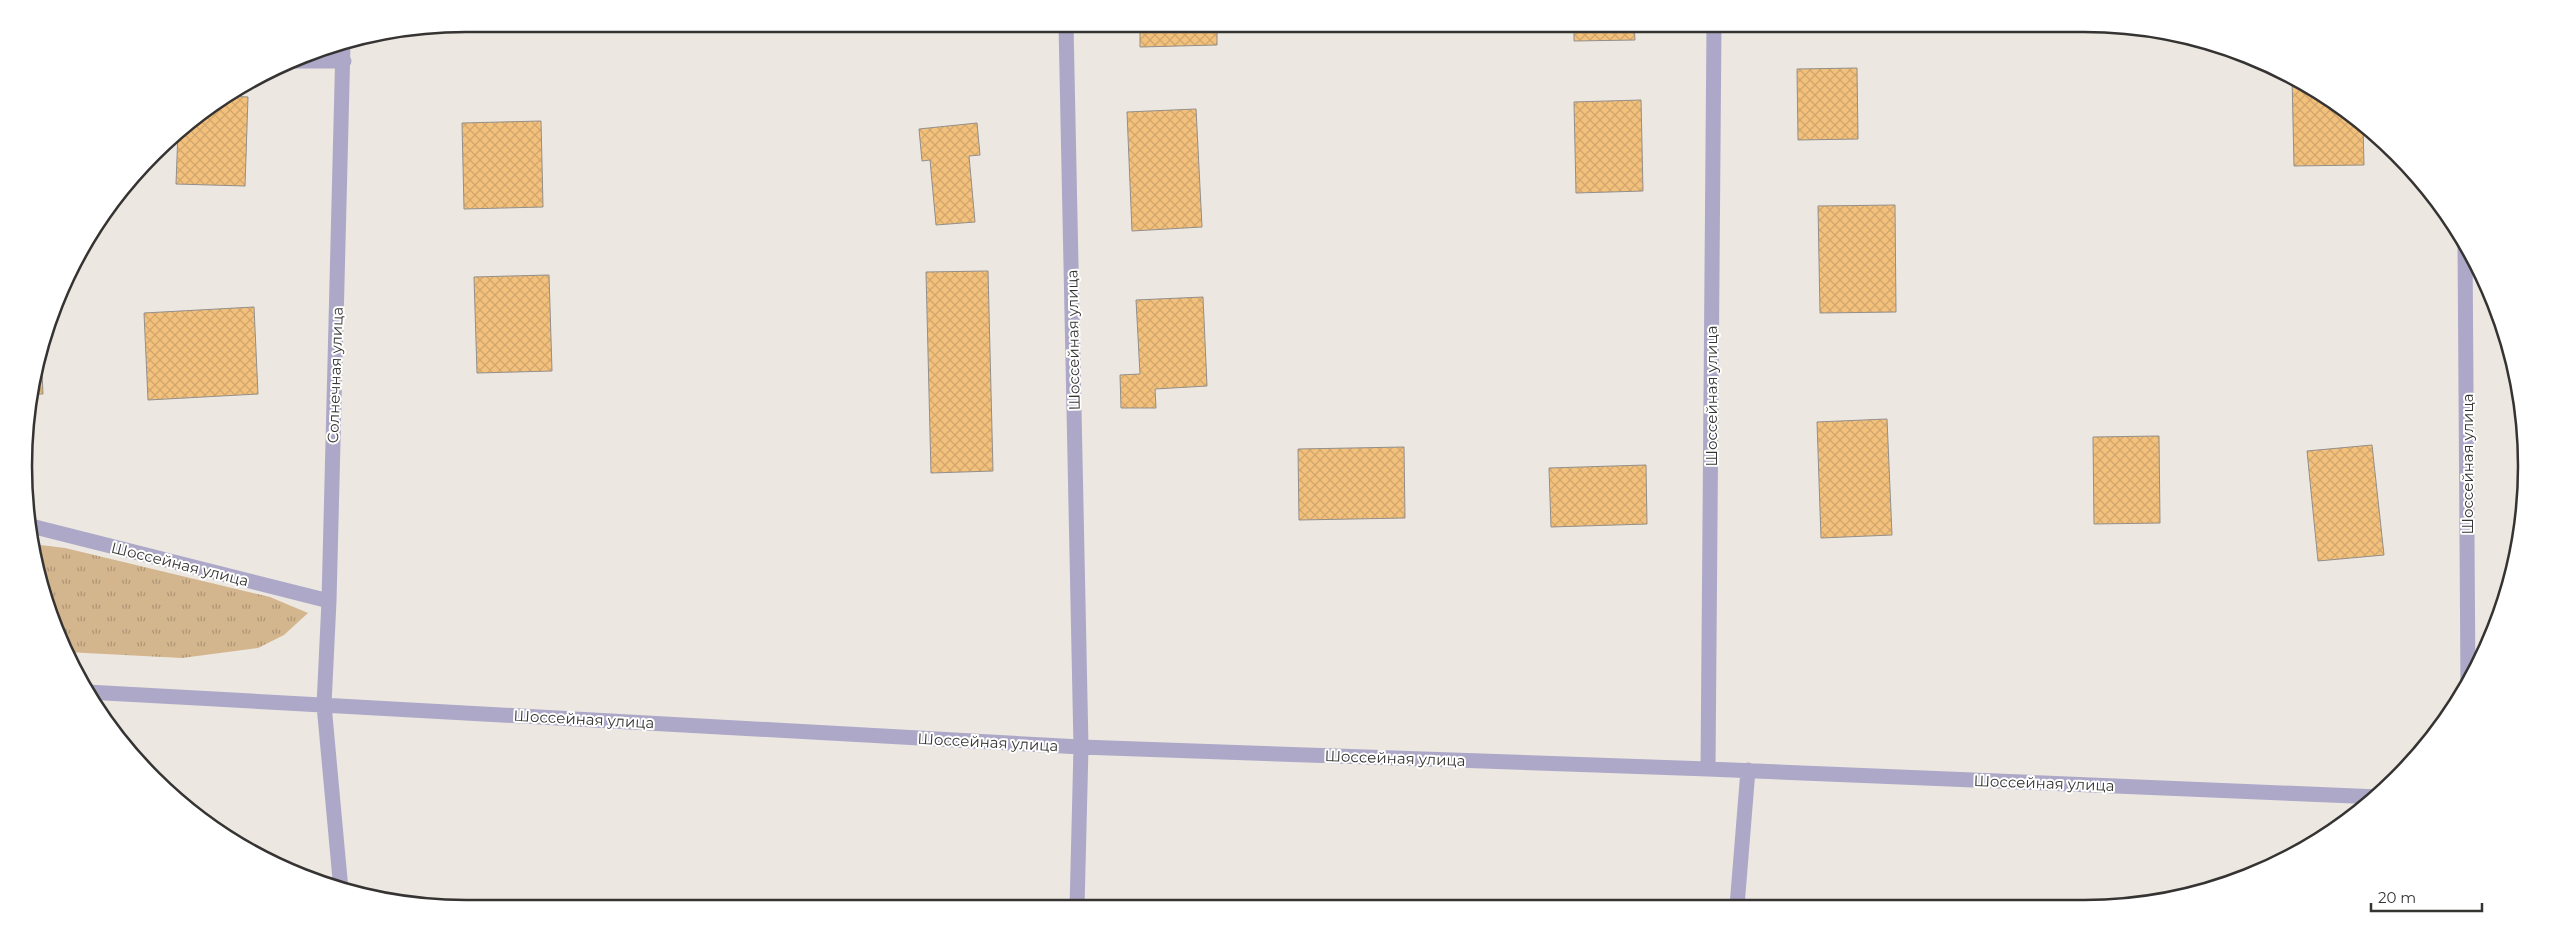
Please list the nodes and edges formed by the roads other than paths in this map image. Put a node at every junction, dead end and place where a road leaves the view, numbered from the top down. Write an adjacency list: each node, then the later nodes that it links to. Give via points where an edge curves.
1 (1066, 32): 12 (street, Шоссейная улица)
2 (1714, 32): 13 (street, Шоссейная улица)
3 (344, 50): 5 (street, Солнечная улица)
4 (314, 61): 5 (street)
5 (344, 61): 8 (street, Солнечная улица)
6 (2465, 259): 9 (street, Шоссейная улица)
7 (37, 527): 8 (street, Шоссейная улица)
8 (329, 601): 11 (street, Солнечная улица)
9 (2468, 669)
10 (96, 693): 11 (street, Шоссейная улица)
11 (324, 705): 12 (street, Шоссейная улица); 16 (street, Солнечная улица)
12 (1081, 747): 13 (street, Шоссейная улица); 17 (street)
13 (1708, 769): 14 (street, Шоссейная улица)
14 (1748, 770): 15 (street, Шоссейная улица); 18 (street)
15 (2367, 796)
16 (340, 881)
17 (1077, 900)
18 (1737, 900)

